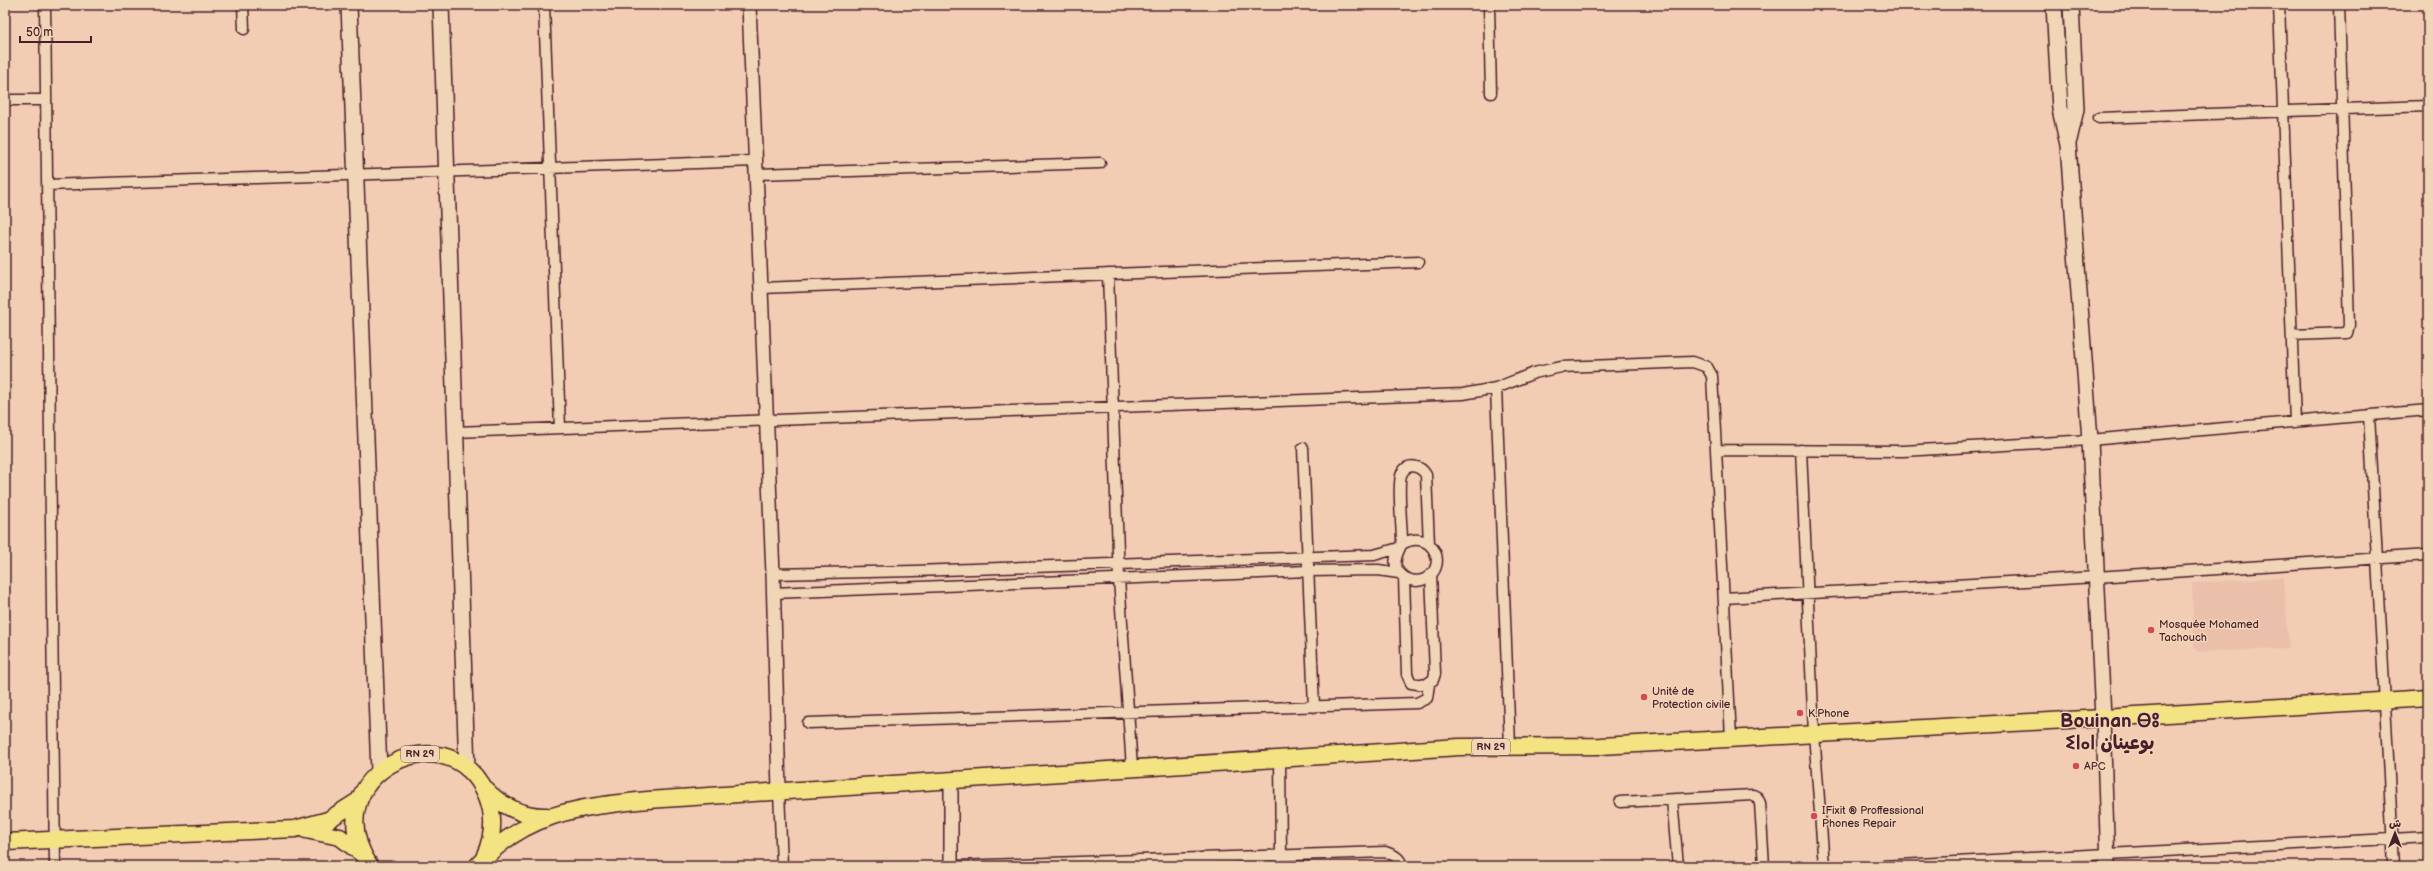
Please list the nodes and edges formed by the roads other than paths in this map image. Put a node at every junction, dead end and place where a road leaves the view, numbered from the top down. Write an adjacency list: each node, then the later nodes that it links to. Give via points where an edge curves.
1 (46, 5): 15 (street)
2 (243, 5): 12 (street)
3 (349, 5): 25 (main road)
4 (441, 5): 24 (main road)
5 (544, 5): 22 (street)
6 (749, 5): 23 (street)
7 (1489, 5): 13 (street)
8 (2054, 5): 20 (main road, via 2060,109)
9 (2071, 5): 20 (main road, via 2076,109)
10 (2279, 5): 18 (street)
11 (2339, 5): 17 (street)
12 (244, 29)
13 (1490, 93)
14 (5, 100): 15 (street)
15 (46, 100): 26 (street)
16 (2428, 106): 17 (street)
17 (2342, 108): 18 (street); 30 (street, via 2349,330 2347,333)
18 (2284, 110): 19 (street); 30 (street)
19 (2099, 118)
20 (2068, 145): 39 (main road)
21 (1100, 163): 23 (street)
22 (550, 168): 23 (street); 24 (street); 37 (street)
23 (756, 168): 29 (street)
24 (447, 172): 25 (street); 38 (main road)
25 (356, 175): 26 (street); 73 (main road)
26 (47, 185): 84 (street)
27 (1418, 262): 28 (street)
28 (1108, 274): 29 (street); 32 (street)
29 (761, 288): 35 (street)
30 (2292, 335): 36 (street)
31 (1496, 388): 32 (street, via 1452,395); 41 (street, via 1534,373 1560,367 1698,362 1707,367 1712,376); 69 (street)
32 (1113, 407): 35 (street); 48 (street)
33 (2428, 410): 34 (street)
34 (2369, 415): 36 (street); 47 (street)
35 (766, 420): 37 (street); 51 (street)
36 (2295, 422): 39 (street)
37 (560, 428): 38 (street)
38 (456, 432): 72 (main road)
39 (2090, 440): 42 (street, via 1903,451); 54 (main road)
40 (1303, 448): 46 (street)
41 (1716, 450): 42 (street); 59 (street)
42 (1801, 450): 58 (street)
43 (1429, 544): 44 (street, via 1415,539); 44 (street, via 1426,475 1423,470 1414,466 1407,468 1400,477); 52 (street, via 1436,555 1435,569)
44 (1400, 546): 46 (street, via 1374,555); 53 (street, via 1395,560)
45 (2428, 555): 47 (street)
46 (1308, 556): 48 (street); 50 (street)
47 (2377, 558): 54 (street); 62 (street)
48 (1118, 563): 49 (street); 55 (street)
49 (914, 571): 51 (street); 56 (street)
50 (1308, 571): 53 (street, via 1378,570); 55 (street); 63 (street)
51 (773, 574): 57 (street)
52 (1431, 574): 53 (street, via 1418,581); 60 (street, via 1435,674)
53 (1402, 575): 60 (street, via 1407,674 1411,683)
54 (2096, 577): 58 (street); 65 (main road)
55 (1119, 579): 56 (street); 64 (street)
56 (915, 588): 57 (street)
57 (773, 593): 76 (street)
58 (1808, 593): 59 (street); 67 (street)
59 (1724, 598): 68 (street)
60 (1429, 684): 63 (street, via 1427,698 1417,703)
61 (2428, 698): 62 (main road, RN 29)
62 (2385, 700): 65 (main road, RN 29); 83 (street)
63 (1314, 707): 64 (street)
64 (1128, 713): 66 (street); 71 (street)
65 (2103, 718): 67 (main road, RN 29); 87 (street)
66 (808, 723)
67 (1814, 733): 68 (main road, RN 29); 98 (street)
68 (1731, 738): 69 (main road, RN 29, via 1602,746)
69 (1510, 746): 70 (main road, RN 29)
70 (1280, 759): 71 (main road, RN 29); 86 (street)
71 (1132, 768): 74 (main road, RN 29)
72 (468, 769): 73 (main road, RN 29, via 454,761 423,754 407,756); 75 (main road, RN 29)
73 (379, 770): 78 (main road, RN 29, via 366,784)
74 (951, 779): 76 (main road, RN 29); 93 (street)
75 (483, 786): 80 (main road, RN 29, via 492,796 515,810 542,816); 89 (main road, RN 29, via 491,804 493,823 490,843)
76 (779, 791): 80 (main road, RN 29, via 641,801); 92 (street)
77 (1672, 800): 79 (street); 96 (street); 97 (street, via 1753,795 1757,797 1760,803)
78 (358, 801): 81 (main road, RN 29, via 328,820); 88 (main road, RN 29, via 356,832)
79 (1620, 802)
80 (556, 815): 89 (main road, RN 29, via 515,832 492,849)
81 (295, 828): 84 (main road, RN 29); 88 (main road, RN 29, via 340,837)
82 (2428, 837): 83 (street)
83 (2392, 839): 87 (street); 100 (street)
84 (54, 840): 85 (main road, RN 29); 91 (street)
85 (5, 842)
86 (1280, 856): 90 (street); 95 (street, via 1385,852 1397,856)
87 (2108, 860): 99 (street)
88 (366, 861)
89 (480, 863)
90 (1145, 863): 94 (street)
91 (55, 866)
92 (782, 866)
93 (951, 866)
94 (957, 866)
95 (1402, 866)
96 (1678, 866)
97 (1764, 866)
98 (1824, 866)
99 (1881, 866)
100 (2394, 866)

